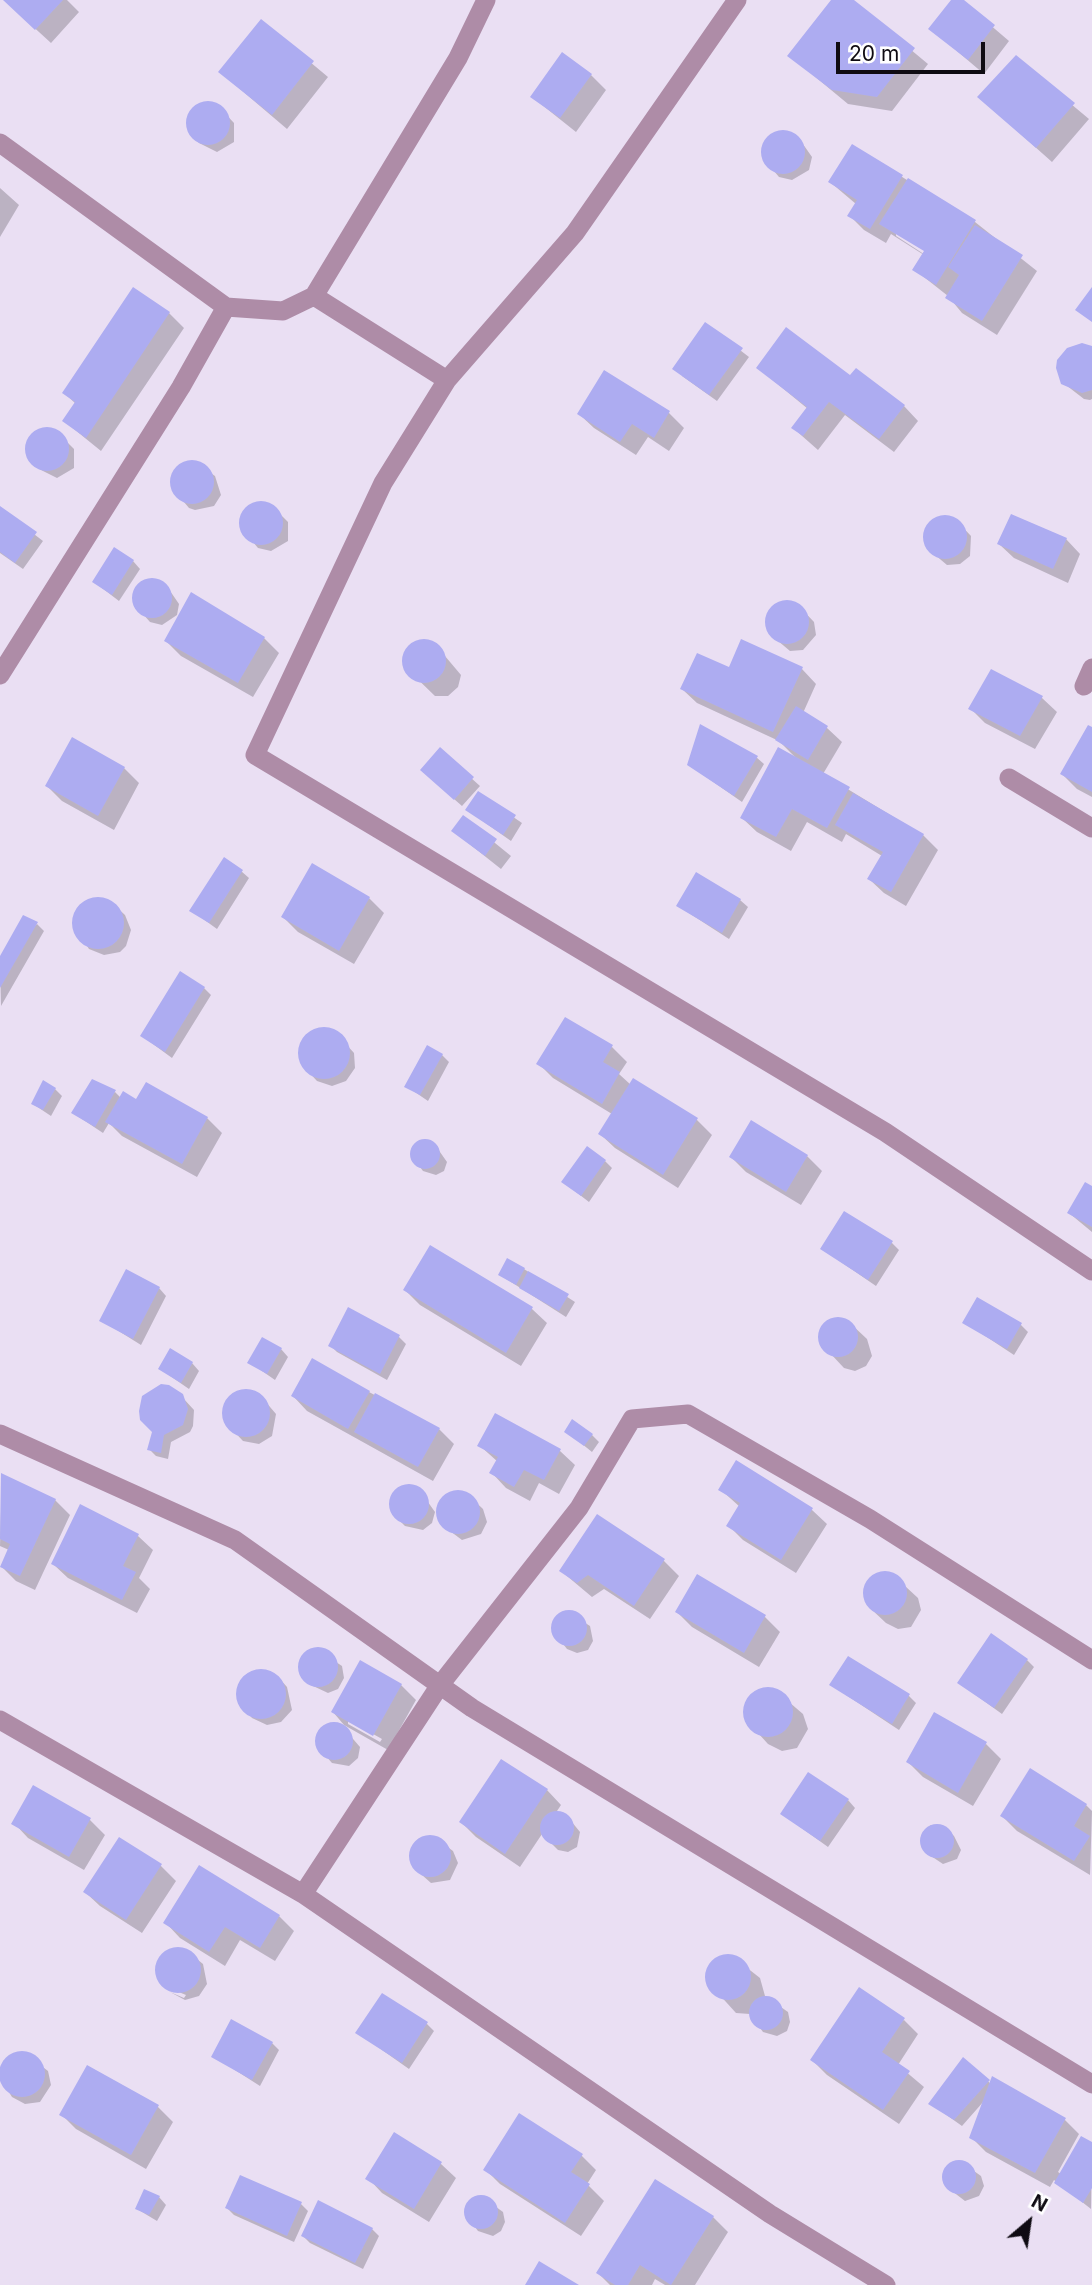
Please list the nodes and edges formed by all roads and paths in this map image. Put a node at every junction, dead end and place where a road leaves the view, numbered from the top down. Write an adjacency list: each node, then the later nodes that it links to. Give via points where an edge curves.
1 (486, 0): 4 (street, via 457,58)
2 (737, 0): 6 (street, via 575,233)
3 (0, 143): 5 (street)
4 (314, 296): 5 (street, via 283,311); 6 (street)
5 (226, 307): 7 (street, via 181,387)
6 (447, 380): 10 (street, via 383,483 255,755 885,1132)
7 (0, 675)
8 (1009, 778): 9 (street)
9 (1092, 828)
10 (1092, 1271)
11 (0, 1434): 13 (street, via 235,1540)
12 (1092, 1660): 13 (street, via 870,1519 688,1414 632,1419 579,1508)
13 (440, 1685): 15 (street); 16 (street)
14 (0, 1720): 15 (street)
15 (303, 1894): 17 (street, via 770,2214)
16 (1092, 2084)
17 (886, 2285)

